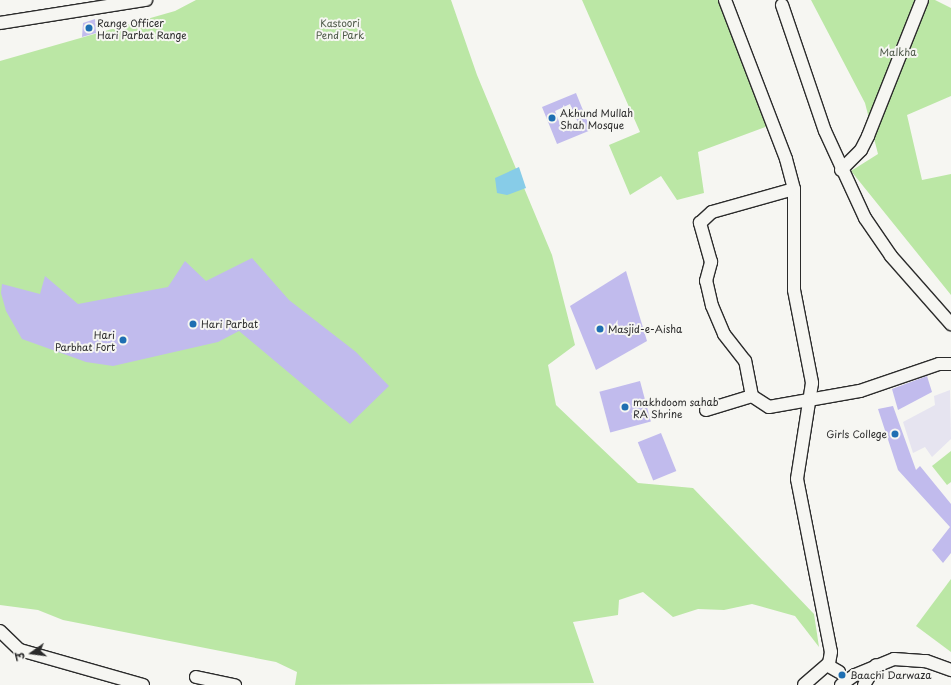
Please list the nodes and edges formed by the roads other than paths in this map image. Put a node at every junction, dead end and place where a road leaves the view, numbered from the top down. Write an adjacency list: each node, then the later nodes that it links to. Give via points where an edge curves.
1 (146, 0): 5 (street)
2 (725, 0): 7 (street, via 786,159)
3 (922, 0): 6 (street, via 868,136 861,150)
4 (782, 5): 6 (street)
5 (0, 23)
6 (841, 170): 8 (street, via 878,240)
7 (794, 189): 10 (street, via 712,212 700,223 711,262 706,281 712,306 724,334 746,361); 11 (street, via 794,290 810,363)
8 (951, 324)
9 (951, 364): 11 (street, via 939,364 860,391)
10 (752, 396): 11 (street, via 766,407); 12 (street)
11 (811, 400): 14 (street, via 797,479 831,652)
12 (706, 410)
13 (0, 631): 19 (street, via 20,650)
14 (827, 665): 18 (street); 21 (street)
15 (876, 665): 16 (street, via 894,659 910,659); 18 (street); 22 (street)
16 (951, 670)
17 (196, 677): 20 (street)
18 (843, 679)
19 (143, 685)
20 (235, 685)
21 (804, 685)
22 (864, 685)

